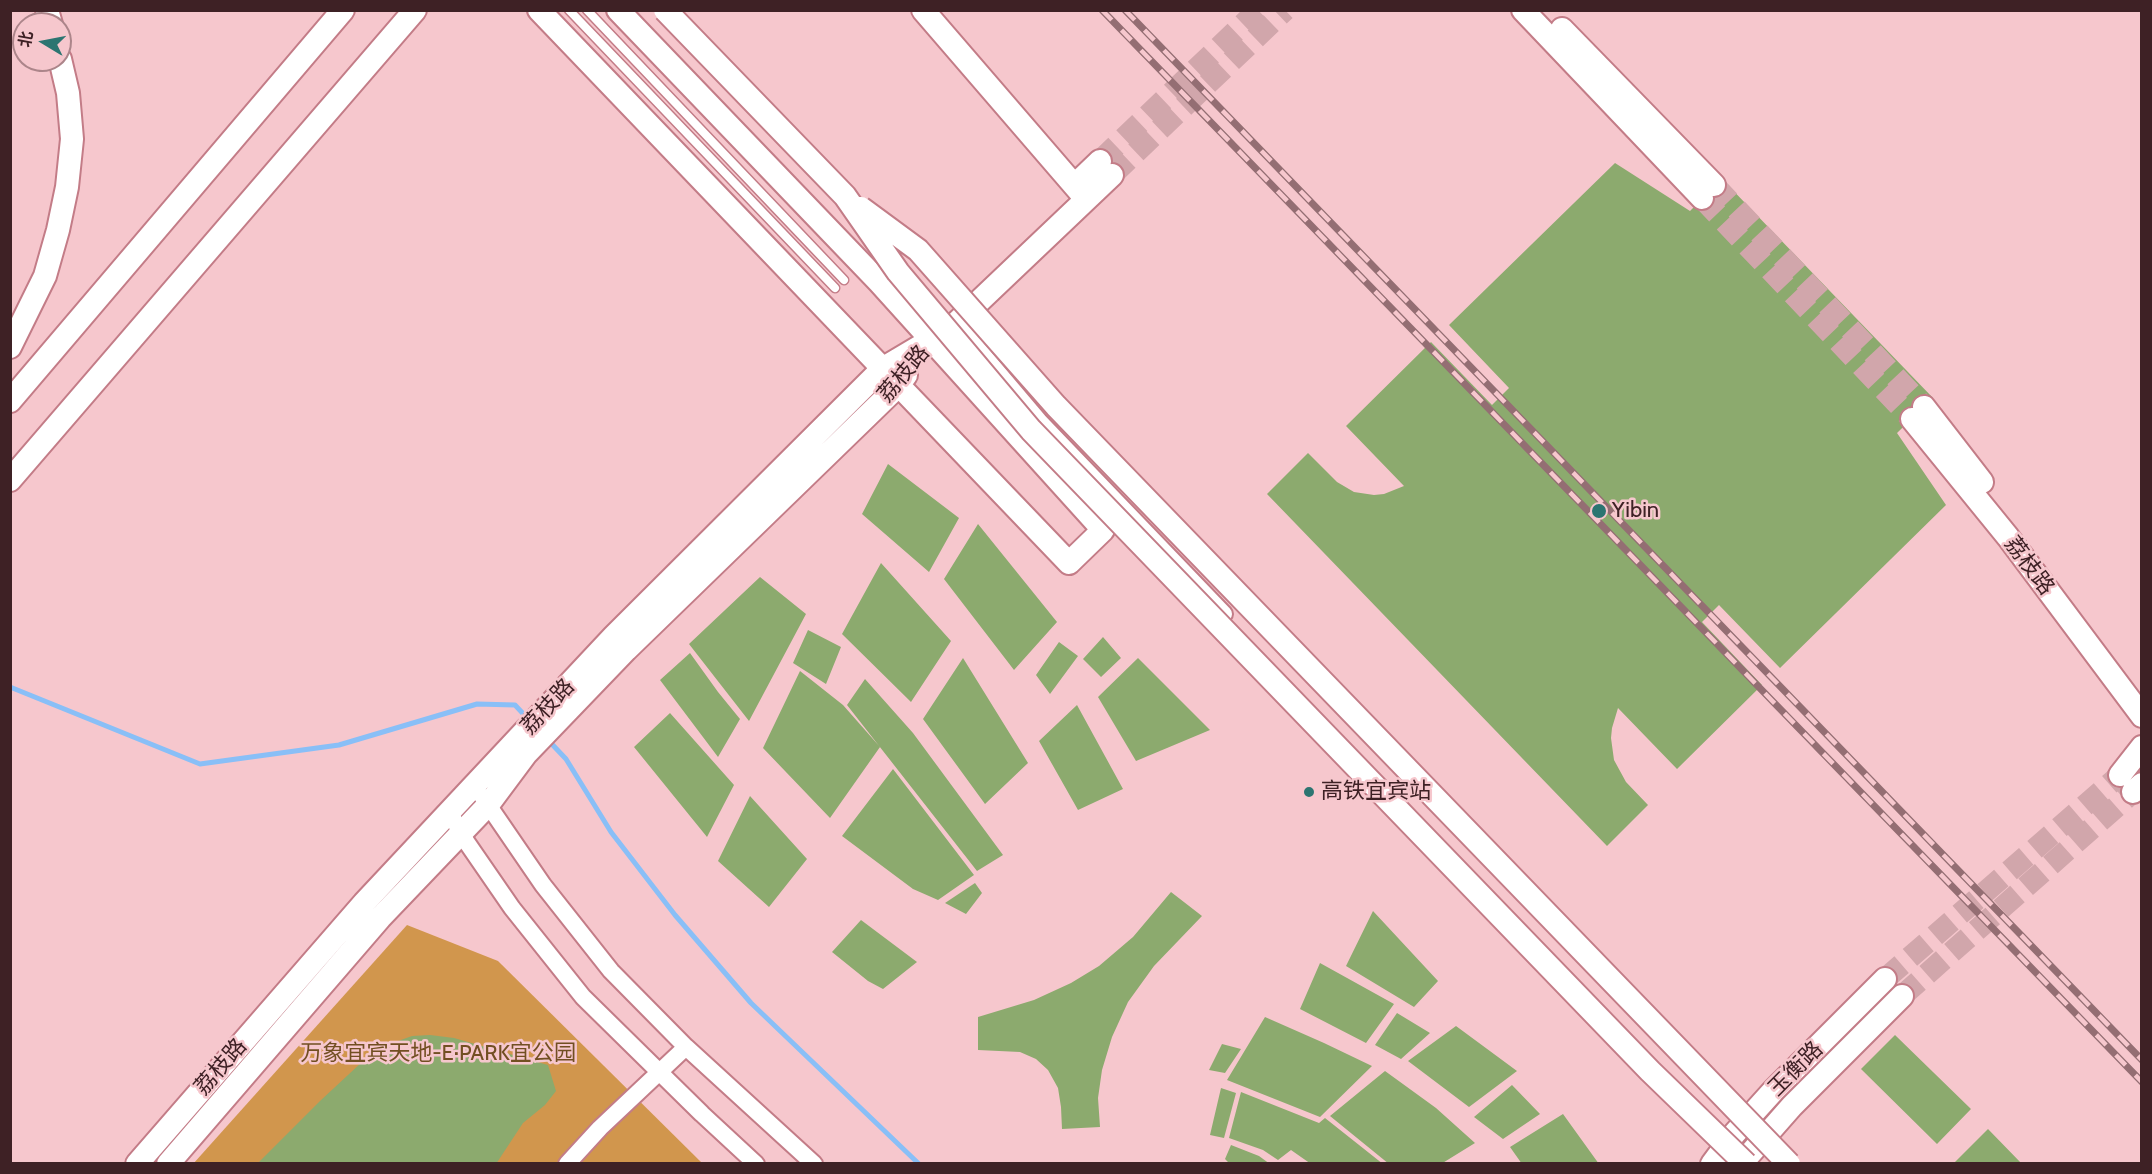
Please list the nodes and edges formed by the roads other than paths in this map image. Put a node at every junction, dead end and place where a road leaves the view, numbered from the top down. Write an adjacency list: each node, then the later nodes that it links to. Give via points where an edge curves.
1 (343, 10): 22 (street)
2 (415, 10): 23 (street)
3 (539, 10): 20 (street)
4 (569, 10): 16 (lane)
5 (587, 10): 15 (lane)
6 (618, 10): 18 (street)
7 (665, 10): 14 (street, bridge)
8 (923, 10): 13 (street)
9 (1523, 10): 10 (street, via 1708,192)
10 (1544, 10)
11 (63, 72): 19 (street, via 72,139 68,188 45,276)
12 (1106, 168): 13 (street)
13 (1081, 192): 17 (street)
14 (845, 196): 39 (street, bridge, via 898,272 1031,430 1650,1071); 46 (street, bridge, via 918,250 1056,406)
15 (844, 280)
16 (835, 288)
17 (956, 323): 18 (street); 38 (street, via 1040,421)
18 (933, 340): 20 (street, 荔枝路); 21 (street, 荔枝路); 21 (street, via 1103,530 1069,563)
19 (10, 346)
20 (882, 369): 21 (street); 24 (street, 荔枝路)
21 (898, 386): 24 (street, 荔枝路)
22 (10, 401)
23 (15, 475)
24 (620, 643): 28 (street, 荔枝路)
25 (2142, 690): 26 (street, 荔枝路, via 1918,413)
26 (2142, 716)
27 (2142, 747): 29 (street)
28 (521, 748): 30 (street, 荔枝路); 31 (street, 荔枝路)
29 (2132, 784)
30 (475, 785): 31 (street); 32 (street, 荔枝路)
31 (488, 805): 33 (street, 荔枝路); 36 (street, via 573,925)
32 (450, 812): 33 (street); 40 (street, 荔枝路, via 364,903)
33 (461, 834): 37 (street, via 563,973); 41 (street, 荔枝路, via 380,918)
34 (1885, 979): 38 (street, 玉衡路, via 1773,1090)
35 (1902, 996): 39 (street, 玉衡路)
36 (686, 1047): 37 (street); 44 (street)
37 (658, 1072): 42 (street); 43 (street)
38 (1732, 1137): 39 (street); 45 (street, 玉衡路)
39 (1751, 1160)
40 (137, 1164)
41 (168, 1164)
42 (567, 1164)
43 (756, 1164)
44 (814, 1164)
45 (1712, 1164)
46 (1789, 1164)

